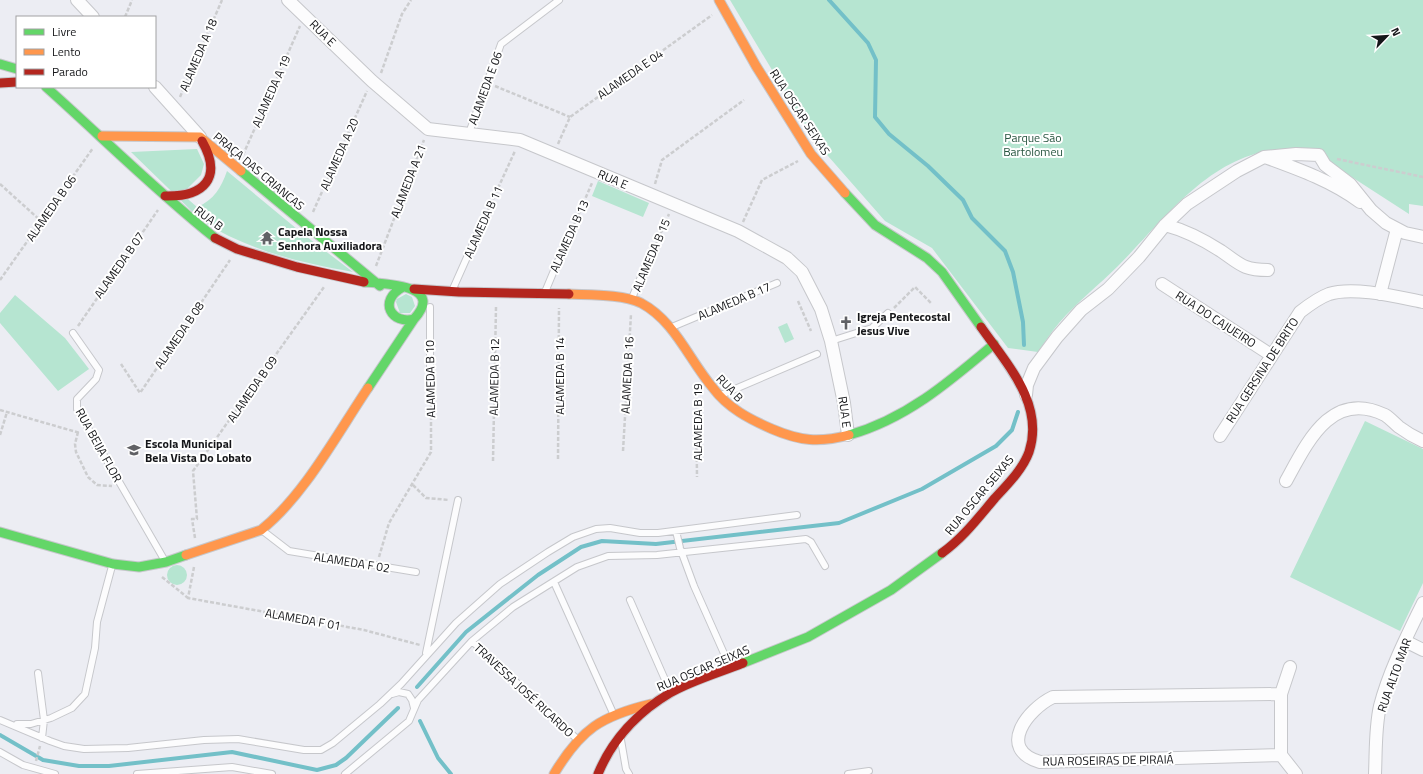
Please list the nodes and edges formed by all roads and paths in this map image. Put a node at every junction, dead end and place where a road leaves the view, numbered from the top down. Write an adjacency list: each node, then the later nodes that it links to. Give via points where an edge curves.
1 (77, 0): 9 (street)
2 (132, 0): 10 (path)
3 (222, 0): 20 (path, ALAMEDA A 18)
4 (288, 0): 8 (street, RUA E)
5 (411, 0): 14 (path, ALAMEDA A 20, via 402,14)
6 (559, 0): 15 (lane, ALAMEDA E 06, via 501,44)
7 (721, 4): 21 (path, ALAMEDA E 04); 29 (street, RUA OSCAR SEIXAS)
8 (305, 15): 14 (street, RUA E); 32 (path, ALAMEDA A 19)
9 (92, 16)
10 (125, 16)
11 (0, 64): 12 (street)
12 (16, 69)
13 (16, 82): 16 (street)
14 (374, 83): 22 (street, RUA E); 42 (path, ALAMEDA A 20)
15 (487, 83): 21 (path); 23 (lane, ALAMEDA E 06)
16 (0, 84)
17 (46, 88): 24 (street, RUA B)
18 (156, 88): 20 (street)
19 (744, 100): 36 (path, via 662,160)
20 (177, 112): 25 (street, via 181,127); 26 (street)
21 (570, 117): 28 (path, ALAMEDA E 04)
22 (428, 129): 23 (street, RUA E); 52 (path, ALAMEDA A 21)
23 (469, 133): 28 (street, RUA E, via 520,140)
24 (102, 136): 25 (street, PRAÇA DAS CRIANCAS); 37 (street, RUA B); 40 (path, ALAMEDA B 06)
25 (169, 137): 26 (street, PRAÇA DAS CRIANCAS)
26 (200, 137): 32 (street, PRAÇA DAS CRIANCAS); 37 (street, via 211,156 212,166 208,180 204,186 189,195)
27 (515, 151): 43 (path, ALAMEDA B 11)
28 (553, 154): 36 (street, RUA E)
29 (811, 154): 45 (path, via 762,180); 77 (street, RUA OSCAR SEIXAS, via 875,226 935,264)
30 (1319, 155): 31 (street); 33 (path); 39 (street, via 1327,168 1354,188)
31 (1264, 156): 39 (street, via 1334,186); 41 (street, via 1187,204)
32 (237, 168): 42 (street, PRAÇA DAS CRIANCAS)
33 (1423, 177)
34 (594, 179): 49 (path, ALAMEDA B 13)
35 (0, 184): 40 (path)
36 (651, 195): 45 (street, RUA E)
37 (166, 197): 47 (street, RUA B, via 206,232); 75 (path, ALAMEDA B 07)
38 (670, 210): 48 (path, ALAMEDA B 15)
39 (1371, 210): 44 (street)
40 (41, 221): 53 (path, ALAMEDA B 06)
41 (1165, 225): 50 (street, via 1178,228 1221,251 1237,264); 83 (street, via 1108,289 1081,310)
42 (306, 226): 52 (street, PRAÇA DAS CRIANCAS)
43 (480, 228): 59 (lane, ALAMEDA B 11)
44 (1398, 229): 46 (street); 63 (street)
45 (738, 231): 76 (street, RUA E, via 776,251 802,272 816,296)
46 (1423, 237)
47 (237, 249): 51 (street, RUA B); 81 (path, ALAMEDA B 08, via 140,393)
48 (652, 251): 64 (lane, ALAMEDA B 15)
49 (558, 261): 61 (lane, ALAMEDA B 13)
50 (1268, 270)
51 (332, 276): 56 (street, RUA B); 109 (path, ALAMEDA B 09, via 193,471 197,519 192,519)
52 (372, 278): 56 (street, PRAÇA DAS CRIANCAS)
53 (0, 280)
54 (777, 283): 73 (lane, ALAMEDA B 17)
55 (1162, 284): 80 (street, RUA DO CAJUEIRO)
56 (380, 285): 57 (street); 70 (street)
57 (403, 287): 58 (street); 70 (street, via 394,291 389,300)
58 (414, 289): 59 (street, RUA B); 72 (street, via 422,298 423,304)
59 (452, 292): 60 (street, RUA B); 69 (street)
60 (496, 293): 61 (street, RUA B); 98 (path, ALAMEDA B 12)
61 (544, 293): 62 (street, RUA B)
62 (560, 293): 64 (street, RUA B); 97 (path, ALAMEDA B 14)
63 (1380, 294): 68 (street, RUA GERSINA DE BRITO); 80 (street, RUA GERSINA DE BRITO, via 1343,291 1314,301 1300,312)
64 (631, 300): 73 (street, RUA B, via 650,309); 96 (path, ALAMEDA B 16)
65 (798, 301): 74 (path)
66 (899, 302): 67 (path, via 915,287)
67 (931, 302)
68 (1423, 302)
69 (435, 303): 72 (street); 84 (lane, ALAMEDA B 10)
70 (389, 308): 72 (street, via 393,315 403,321); 79 (street, via 394,339)
71 (888, 313): 76 (lane, via 872,328)
72 (417, 317): 79 (street)
73 (670, 328): 87 (street, RUA B, via 696,368)
74 (811, 331)
75 (73, 333): 93 (lane, RUA BEIJA FLOR, via 99,370 96,379 76,399 77,409)
76 (831, 341): 92 (street, RUA E)
77 (994, 344): 82 (street, RUA OSCAR SEIXAS); 92 (street, RUA B, via 934,394 907,412 872,429)
78 (817, 354): 87 (lane)
79 (391, 355): 105 (street, via 287,506)
80 (1271, 355): 94 (street, RUA GERSINA DE BRITO)
81 (121, 364)
82 (1010, 368): 83 (street); 86 (street, RUA OSCAR SEIXAS)
83 (1034, 368): 86 (street)
84 (430, 379): 102 (path, ALAMEDA B 10, via 431,452)
85 (696, 391): 99 (path, ALAMEDA B 19)
86 (1026, 395): 126 (street, RUA OSCAR SEIXAS, via 1034,430 1028,453 1016,474 957,542 880,597 808,637)
87 (719, 396): 92 (street, RUA B, via 740,414 784,434 806,440)
88 (0, 410): 89 (path)
89 (7, 412): 90 (path); 91 (path)
90 (78, 432): 93 (path); 101 (path, via 76,452 88,477 102,487)
91 (0, 435)
92 (848, 435)
93 (92, 436): 101 (lane, RUA BEIJA FLOR)
94 (1220, 436)
95 (1423, 441): 100 (street, via 1409,434 1387,416 1372,410 1352,409 1338,413 1324,421 1312,435)
96 (623, 451)
97 (558, 459)
98 (492, 461)
99 (697, 477)
100 (1286, 481)
101 (121, 485): 110 (lane, RUA BEIJA FLOR)
102 (413, 485): 103 (path, via 426,498); 112 (path, via 389,523)
103 (458, 500): 124 (lane)
104 (797, 516): 107 (lane)
105 (262, 530): 109 (street); 112 (lane, ALAMEDA F 02, via 289,551)
106 (0, 532): 111 (street)
107 (677, 533): 108 (lane); 124 (lane, via 640,533 604,528 573,537 500,584 456,623)
108 (681, 550): 114 (lane, via 806,539 811,542); 116 (lane, via 657,555 603,557 577,566); 126 (lane)
109 (197, 552): 110 (street); 117 (path)
110 (166, 562): 113 (street)
111 (113, 564): 113 (street); 136 (lane, via 96,622 95,648 85,694 72,708)
112 (377, 565): 115 (lane, ALAMEDA F 02)
113 (147, 566): 117 (path, ALAMEDA F 01)
114 (825, 566)
115 (416, 572)
116 (554, 582): 120 (lane, via 513,607); 134 (lane)
117 (188, 598): 122 (path, ALAMEDA F 01, via 364,630)
118 (630, 600): 128 (lane)
119 (1423, 603): 121 (street, RUA ALTO MAR)
120 (472, 641): 132 (lane, via 421,696); 140 (lane, TRAVESSA JOSÉ RICARDO)
121 (1405, 641): 123 (street); 154 (street, RUA ALTO MAR, via 1380,706)
122 (418, 644)
123 (1423, 650)
124 (426, 655): 130 (lane)
125 (1290, 667): 129 (street)
126 (730, 668): 128 (street, RUA OSCAR SEIXAS)
127 (38, 673): 136 (lane)
128 (671, 692): 131 (street, RUA OSCAR SEIXAS)
129 (1281, 694): 142 (street); 142 (street, RUA ROSEIRAS DE PIRAIÁ, via 1053,697 1030,712 1019,734 1018,743 1022,753 1040,762)
130 (390, 695): 132 (lane, via 399,692 408,694); 139 (lane, via 327,747 315,751 238,739 84,749 64,746)
131 (651, 704): 134 (street); 138 (street, RUA OSCAR SEIXAS)
132 (414, 708): 148 (lane, via 406,724)
133 (0, 714): 137 (lane)
134 (614, 714): 140 (street)
135 (0, 720): 137 (lane)
136 (44, 720): 137 (lane, via 23,725); 139 (lane)
137 (7, 721): 139 (lane)
138 (620, 736): 150 (street, RUA OSCAR SEIXAS, via 602,763); 151 (lane)
139 (42, 738): 143 (path)
140 (577, 739): 149 (street)
141 (0, 752): 143 (lane)
142 (1281, 756): 153 (street)
143 (34, 771): 145 (lane)
144 (869, 771): 152 (lane)
145 (55, 774)
146 (137, 774): 147 (lane, via 232,767)
147 (272, 774)
148 (345, 774)
149 (554, 774)
150 (598, 774)
151 (629, 774)
152 (848, 774)
153 (1296, 774)
154 (1375, 774)

